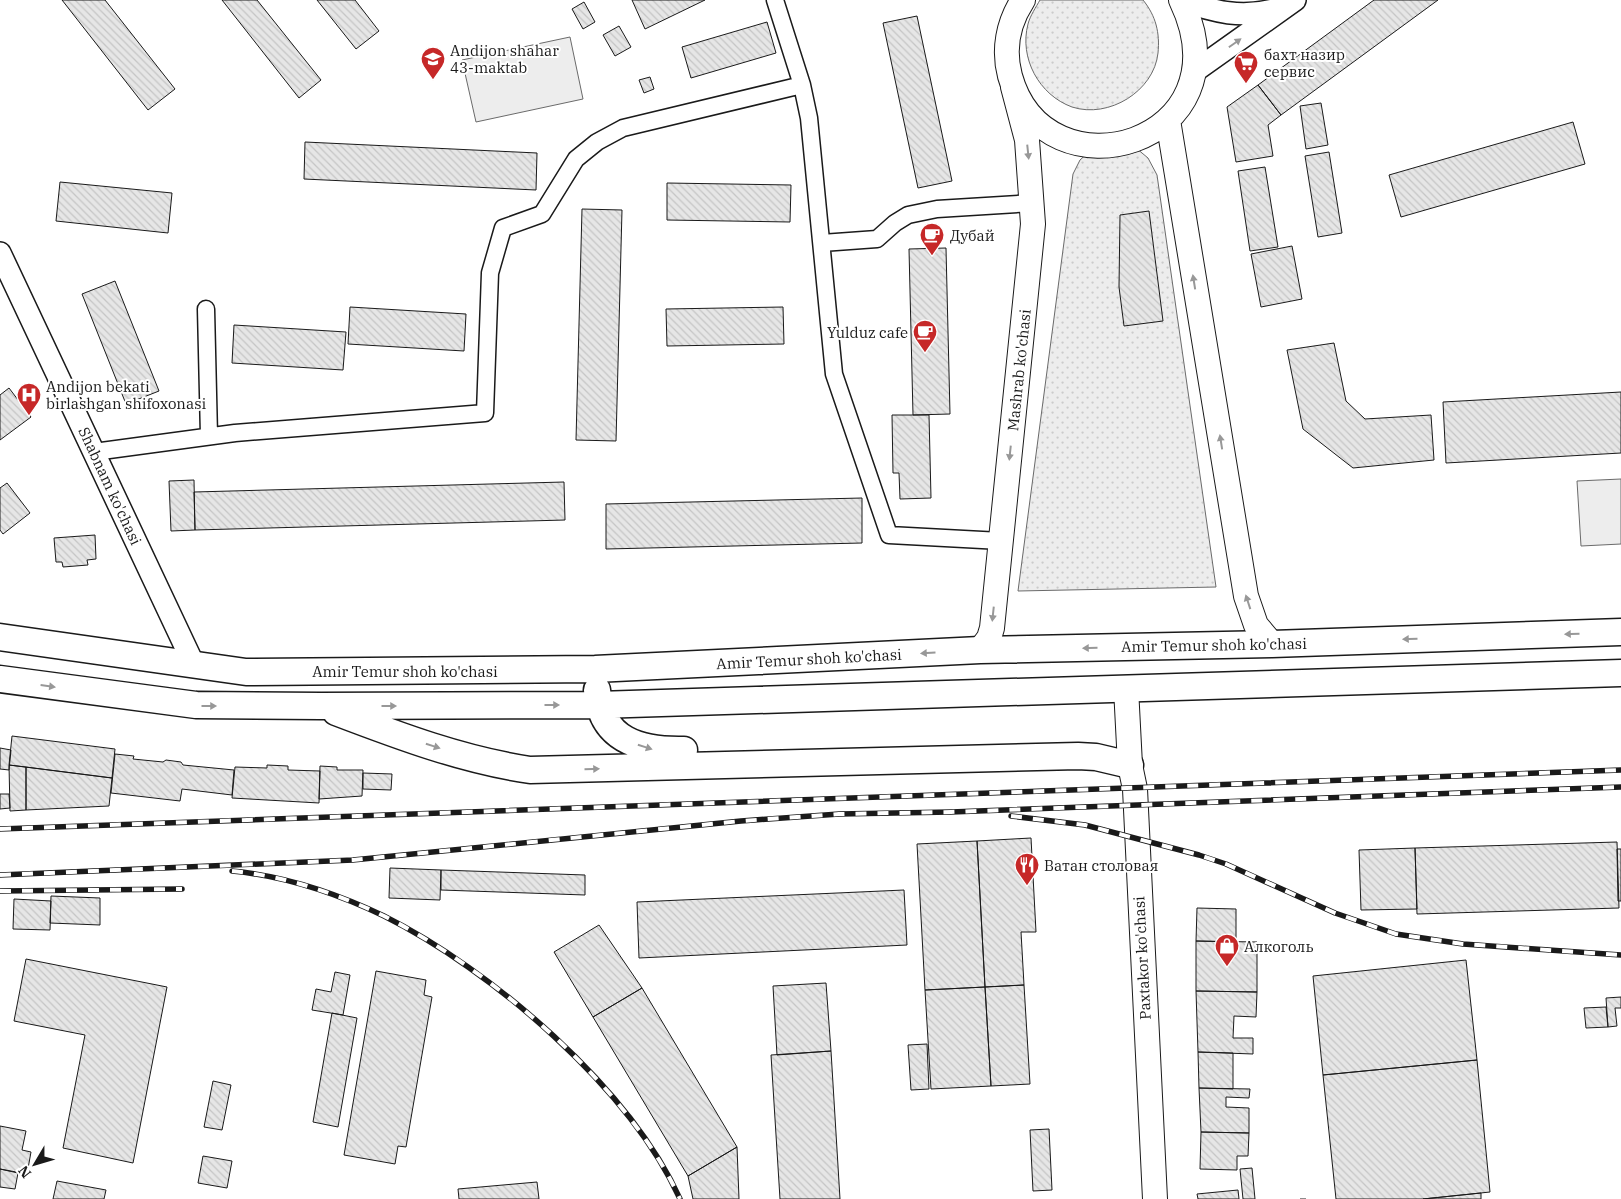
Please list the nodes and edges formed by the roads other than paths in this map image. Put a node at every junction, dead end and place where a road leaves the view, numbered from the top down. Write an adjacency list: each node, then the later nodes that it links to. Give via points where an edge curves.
1 (775, 0): 8 (street)
2 (1002, 0): 6 (main road, Mashrab ko'chasi)
3 (1024, 0): 6 (main road, Mashrab ko'chasi, via 1015,13)
4 (1181, 0): 5 (street, via 1210,11 1258,15); 7 (main road, Mashrab ko'chasi, via 1192,22 1197,46)
5 (1292, 3): 7 (street, one-way to 5)
6 (1007, 43): 9 (main road, Mashrab ko'chasi, via 1008,66)
7 (1195, 71): 10 (main road, Mashrab ko'chasi, via 1185,98)
8 (802, 85): 12 (street, via 809,118); 15 (street, via 623,128 597,142 576,159 542,214 503,228 490,273 485,412)
9 (1014, 87): 10 (main road, Mashrab ko'chasi, via 1030,114 1047,129 1082,145 1113,147 1143,138); 11 (main road, Mashrab ko'chasi, one-way to 11, via 1027,140)
10 (1168, 120): 20 (main road, one-way to 10, via 1256,625 1246,596)
11 (1033, 203): 12 (street, via 937,209 908,215 877,239); 17 (main road, Mashrab ko'chasi, one-way to 17, via 1030,262)
12 (822, 243): 17 (street, via 834,374 888,535)
13 (0, 253): 16 (street, Shabnam ko'chasi)
14 (206, 309): 15 (street)
15 (209, 436): 16 (street)
16 (94, 452): 22 (street, Shabnam ko'chasi)
17 (1001, 541): 21 (main road, Mashrab ko'chasi, one-way to 21, via 992,628)
18 (1621, 632): 20 (main road, Amir Temur shoh ko'chasi, one-way to 20)
19 (0, 637): 22 (main road, Amir Temur shoh ko'chasi)
20 (1272, 644): 21 (main road, Amir Temur shoh ko'chasi, one-way to 21)
21 (980, 650): 23 (main road, Amir Temur shoh ko'chasi, one-way to 23)
22 (194, 665): 23 (main road, Amir Temur shoh ko'chasi, via 246,672)
23 (595, 670): 27 (main road)
24 (1621, 673): 26 (main road)
25 (0, 679): 28 (main road, one-way to 28, via 196,705)
26 (1126, 688): 27 (main road); 29 (main road, Paxtakor ko'chasi)
27 (598, 705): 28 (main road, one-way to 27); 29 (main road, one-way to 29, via 613,730 629,742 656,750 1093,741 1108,747)
28 (321, 706): 29 (main road, one-way to 29, via 461,755 499,766 530,770 1078,756)
29 (1130, 765): 30 (main road, Paxtakor ko'chasi, via 1135,789)
30 (1155, 1199)

